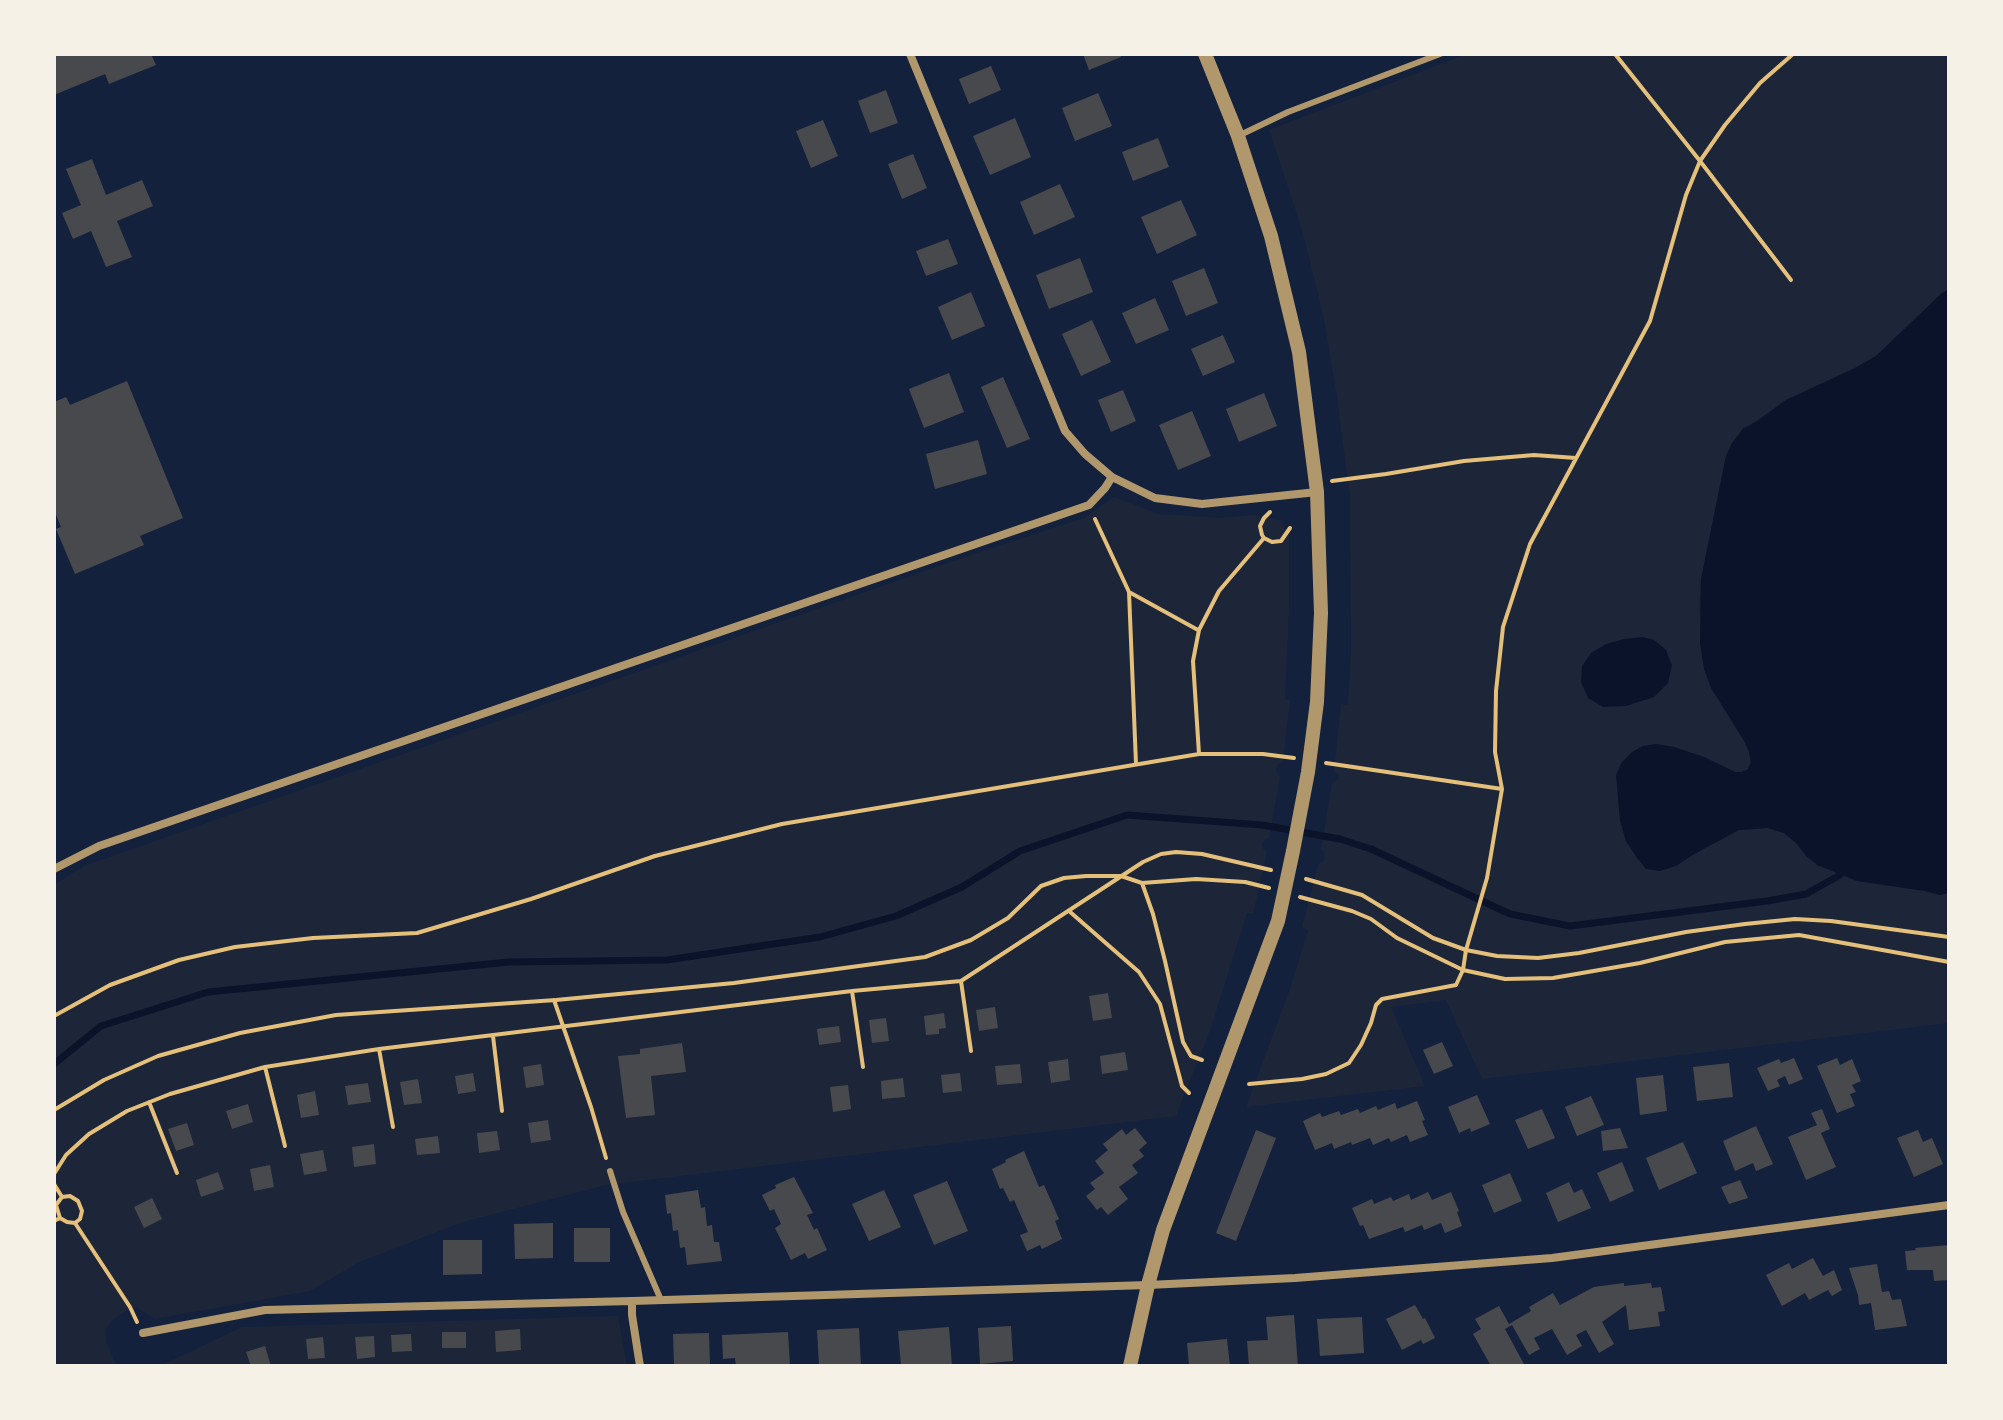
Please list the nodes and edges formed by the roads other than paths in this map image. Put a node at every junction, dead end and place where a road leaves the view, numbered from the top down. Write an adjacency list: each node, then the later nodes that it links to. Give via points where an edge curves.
1 (910, 54): 5 (street, via 1065,431)
2 (1205, 54): 4 (street)
3 (1440, 54): 4 (lane)
4 (1238, 136): 6 (street, via 1271,236 1299,352)
5 (1112, 477): 6 (street, via 1155,498 1202,504); 7 (street, via 1089,505 99,846)
6 (1316, 487): 10 (street, via 1321,613 1317,702 1293,851 1278,921 1163,1230)
7 (54, 869)
8 (610, 1171): 11 (lane)
9 (1949, 1205): 10 (street, via 1552,1258)
10 (1148, 1285): 11 (street); 15 (street)
11 (661, 1300): 12 (street)
12 (632, 1301): 13 (street, via 265,1310); 14 (street)
13 (143, 1333)
14 (640, 1366)
15 (1130, 1366)

